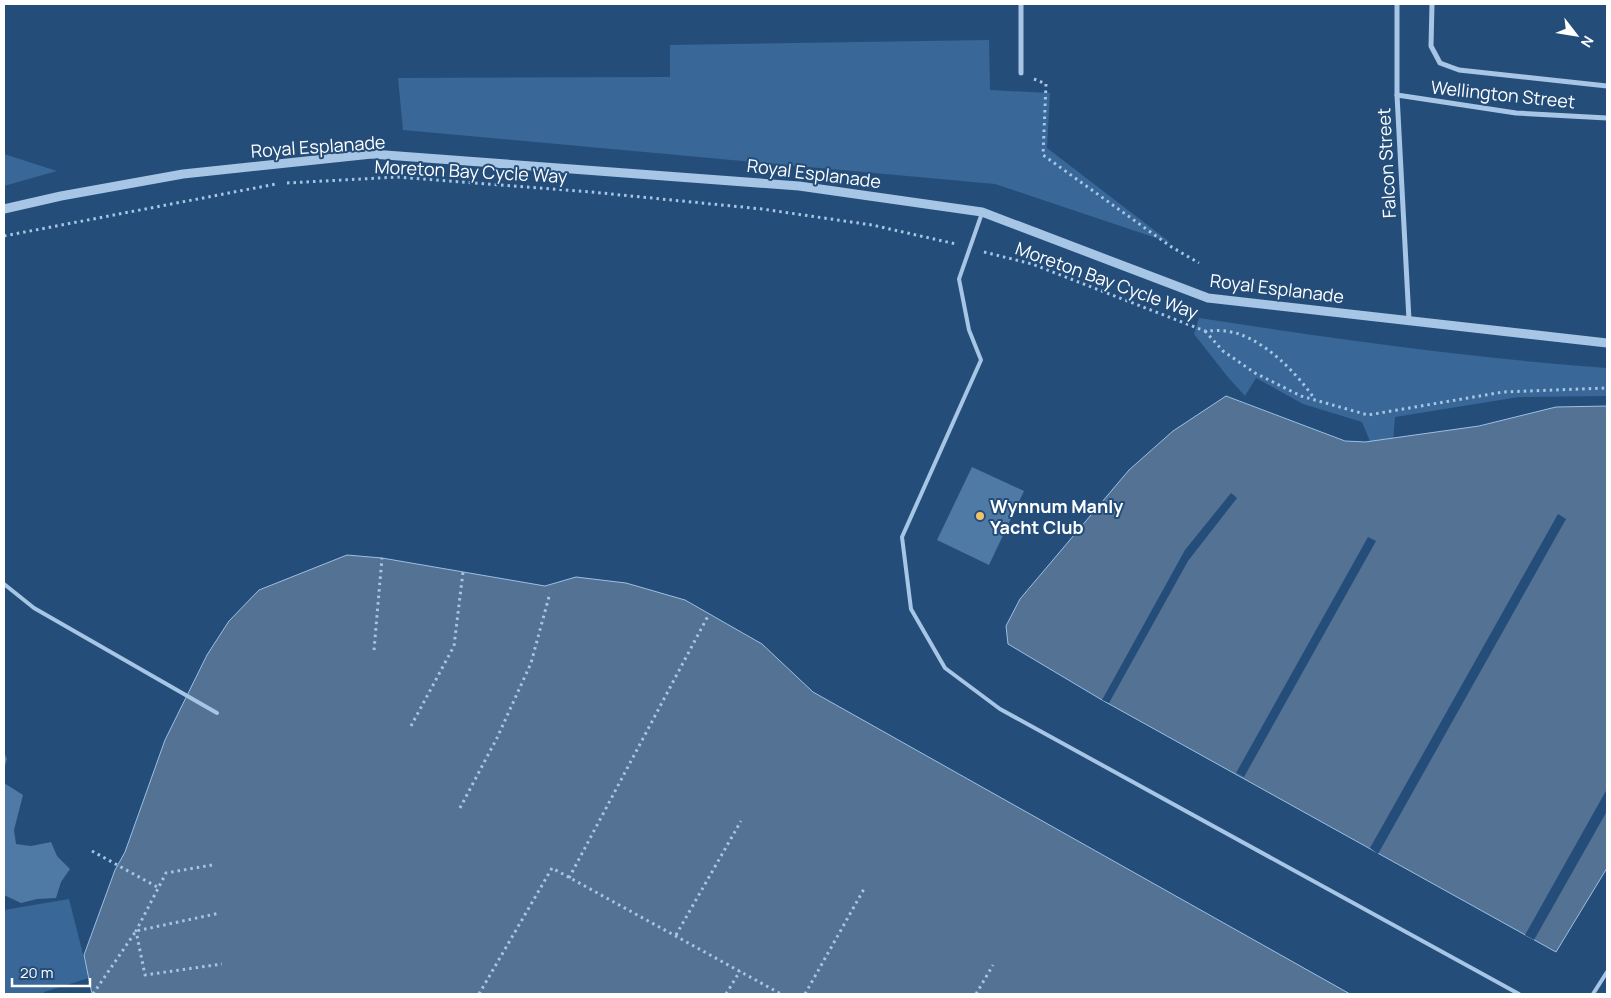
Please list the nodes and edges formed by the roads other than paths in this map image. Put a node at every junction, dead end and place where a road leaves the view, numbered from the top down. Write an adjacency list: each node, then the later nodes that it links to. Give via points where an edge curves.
1 (1021, 4): 4 (street)
2 (1397, 4): 6 (street, Falcon Street)
3 (1432, 4): 5 (street, Wellington Street, via 1431,46 1440,63 1459,70)
4 (1021, 73)
5 (1607, 86)
6 (1396, 95): 7 (street, Wellington Street, via 1516,113); 10 (street, Falcon Street)
7 (1607, 118)
8 (4, 209): 9 (street, Royal Esplanade, via 183,174 372,154 799,186)
9 (982, 212): 10 (street, Royal Esplanade, via 1208,298); 15 (lane, via 959,279 969,330 981,360 902,537 911,609 945,668 1000,709)
10 (1409, 320): 11 (street, Royal Esplanade)
11 (1607, 343)
12 (4, 584): 13 (lane, via 43,613)
13 (216, 713)
14 (1607, 972): 16 (lane)
15 (1519, 994)
16 (1593, 994)

